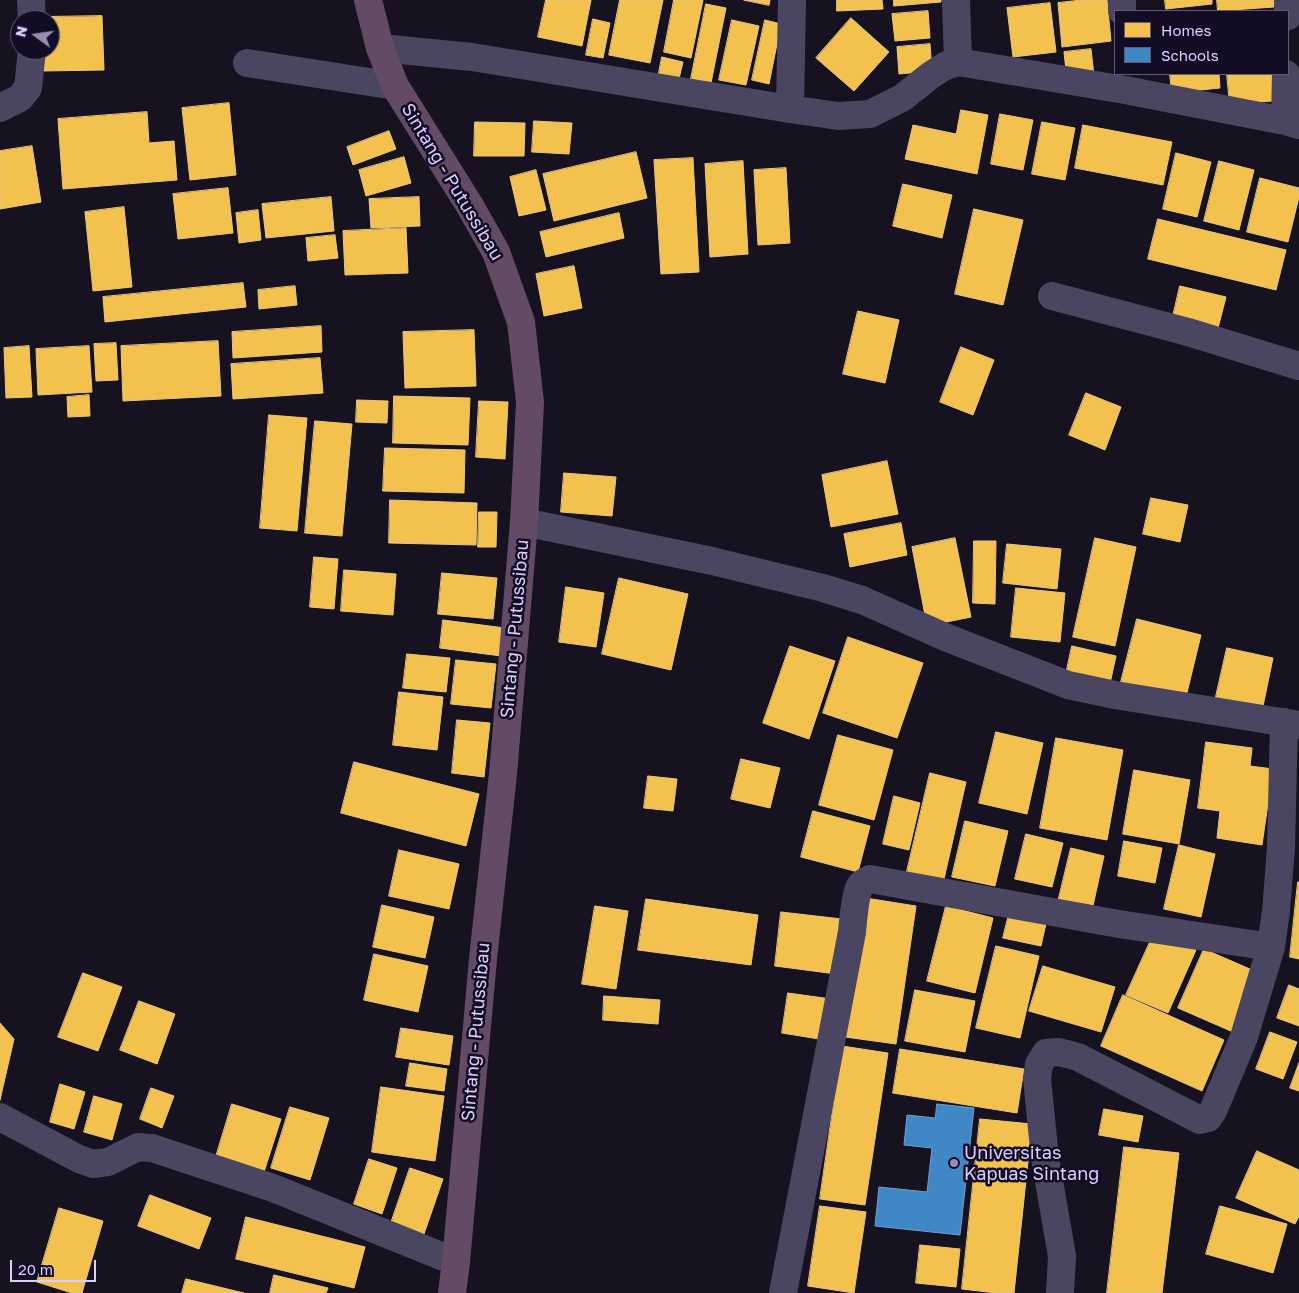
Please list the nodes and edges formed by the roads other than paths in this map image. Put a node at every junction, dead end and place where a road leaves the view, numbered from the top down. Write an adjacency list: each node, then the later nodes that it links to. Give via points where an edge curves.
1 (368, 0): 4 (highway, Sintang - Putussibau)
2 (792, 0): 12 (street)
3 (956, 0): 6 (street)
4 (380, 48): 10 (highway, Sintang - Putussibau); 12 (street, via 472,57)
5 (31, 60): 11 (street, via 28,88 20,98)
6 (958, 62): 9 (street); 12 (street, via 945,66 902,98 870,114 838,116)
7 (247, 63): 10 (street)
8 (1286, 75): 13 (street)
9 (1125, 82): 13 (street)
10 (395, 86): 16 (highway, Sintang - Putussibau, via 496,252 521,322 530,402)
11 (0, 108)
12 (790, 109)
13 (1292, 123)
14 (1052, 296): 15 (street)
15 (1298, 364)
16 (524, 522): 17 (street, via 823,588 862,600 945,638 1068,685); 20 (highway, Sintang - Putussibau)
17 (1292, 724): 18 (street)
18 (1271, 947): 22 (street, via 1119,924 870,879 864,882 857,893); 23 (street, via 1244,1037 1208,1118 1200,1120 1193,1117 1078,1057 1059,1052 1046,1053 1039,1064 1045,1158 1062,1256)
19 (0, 1118): 20 (street, via 93,1164 108,1162 138,1147 152,1148 273,1188)
20 (456, 1262): 21 (highway, Sintang - Putussibau)
21 (452, 1293)
22 (783, 1293)
23 (1060, 1293)

